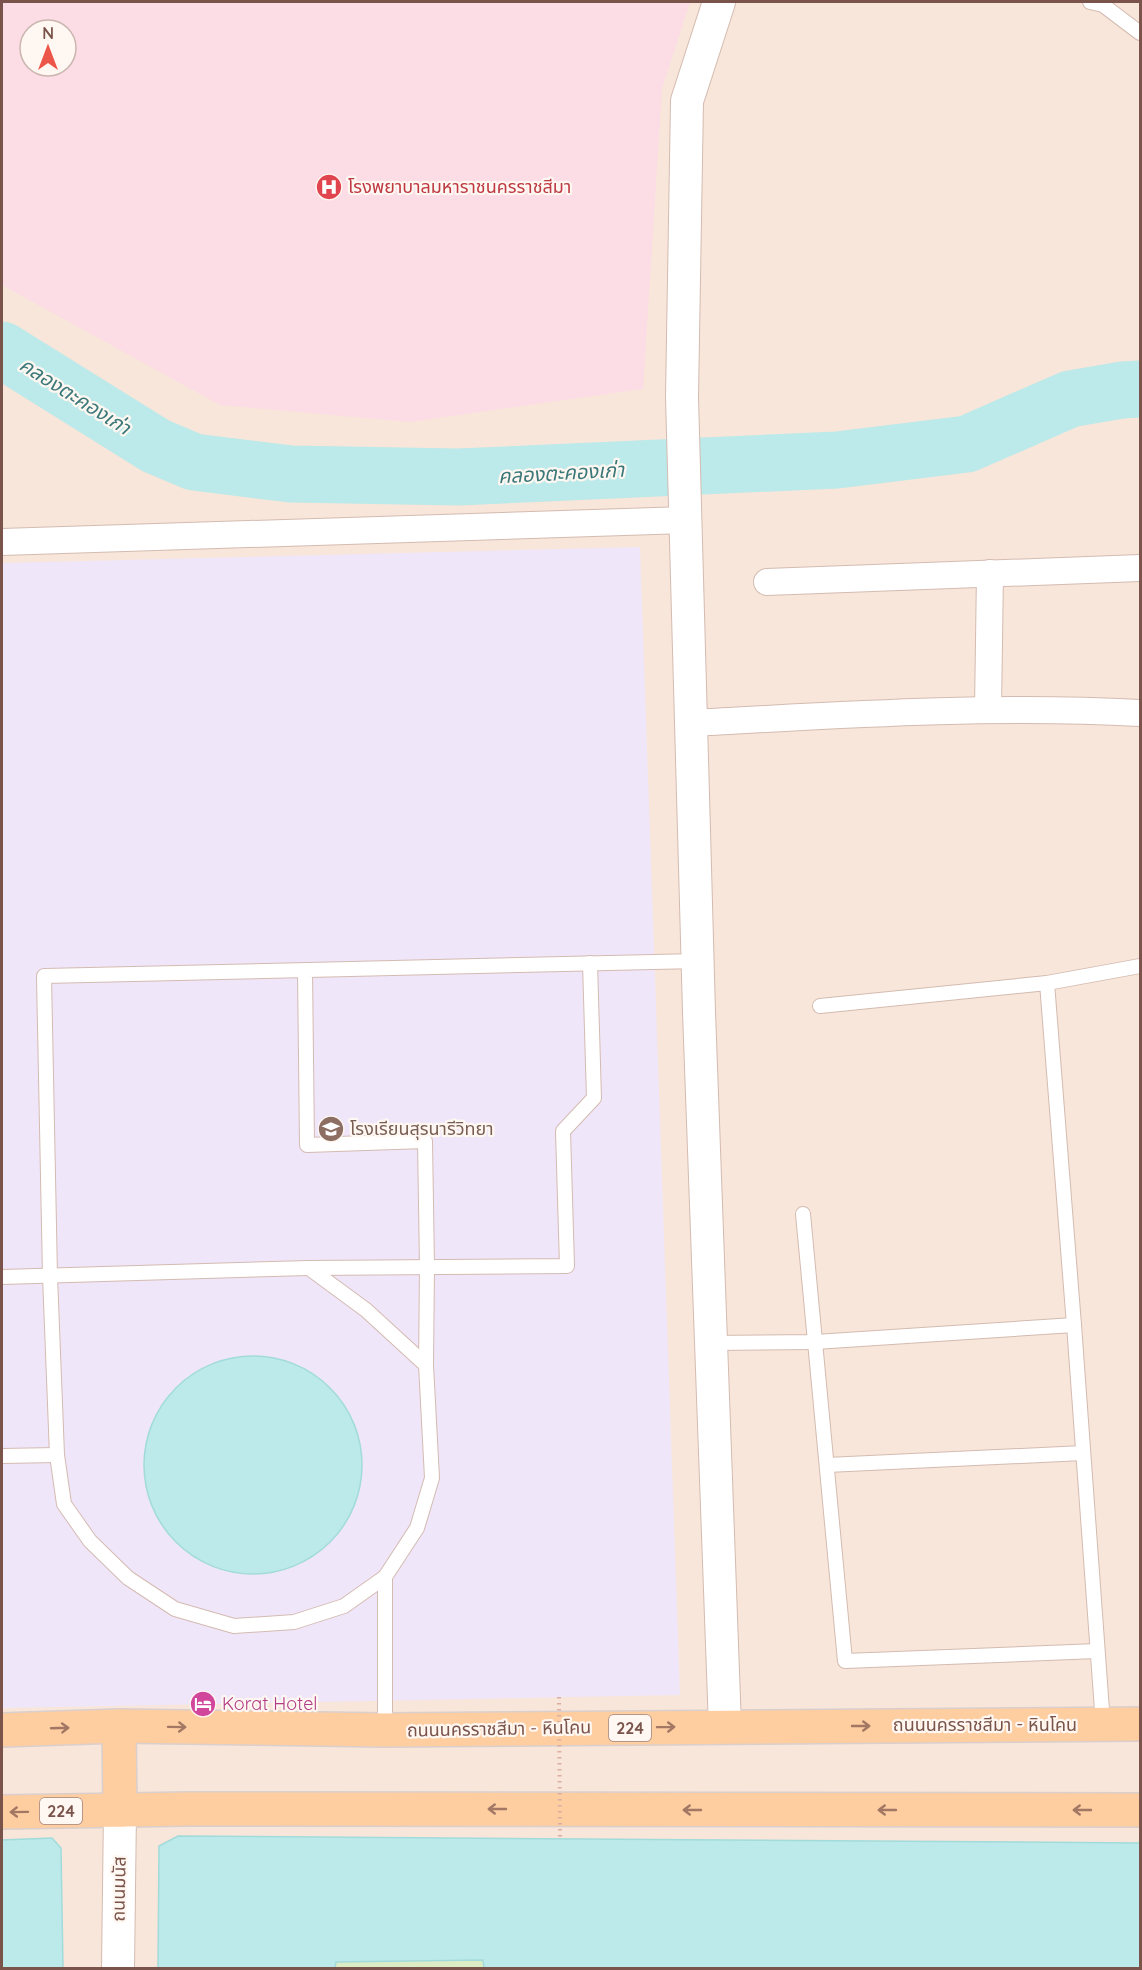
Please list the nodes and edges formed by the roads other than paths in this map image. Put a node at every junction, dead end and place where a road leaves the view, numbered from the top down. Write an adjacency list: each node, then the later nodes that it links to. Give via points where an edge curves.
1 (719, 2): 4 (street, via 687,101 683,414)
2 (1099, 3): 3 (lane)
3 (1140, 33)
4 (686, 515): 5 (street); 11 (street)
5 (2, 542)
6 (1140, 568): 7 (street)
7 (990, 573): 8 (street); 9 (street)
8 (767, 582)
9 (988, 709): 10 (street); 11 (street)
10 (1140, 713)
11 (691, 723): 12 (street)
12 (698, 961): 13 (lane); 25 (street)
13 (590, 963): 15 (lane); 19 (lane, via 594,1098 563,1131 567,1266)
14 (1140, 966): 16 (lane)
15 (305, 970): 19 (lane, via 307,1144 425,1141); 21 (lane, via 45,976)
16 (1047, 983): 17 (lane); 23 (lane)
17 (820, 1006)
18 (804, 1214): 24 (lane)
19 (427, 1267): 20 (lane); 26 (lane)
20 (309, 1268): 21 (lane); 26 (lane, via 366,1310)
21 (50, 1276): 22 (lane); 28 (lane)
22 (2, 1277)
23 (1074, 1325): 24 (lane); 27 (lane)
24 (815, 1342): 25 (lane); 30 (lane)
25 (711, 1343): 36 (street)
26 (426, 1365): 31 (lane, via 432,1478 417,1528)
27 (1083, 1453): 30 (lane); 32 (lane)
28 (57, 1455): 29 (lane); 31 (lane, via 64,1504 90,1541 128,1578 175,1609 234,1626 294,1622 344,1606)
29 (2, 1456)
30 (827, 1465): 32 (lane, via 845,1661)
31 (385, 1577): 38 (lane)
32 (1097, 1651): 33 (lane)
33 (1103, 1724): 34 (main road, ถนนนครราชสีมา - หินโคน / 224); 36 (main road, ถนนนครราชสีมา - หินโคน / 224, one-way to 33)
34 (1140, 1724)
35 (119, 1726): 37 (main road, ถนนนครราชสีมา - หินโคน / 224, one-way to 35); 38 (main road, ถนนนครราชสีมา - หินโคน / 224, one-way to 38); 39 (main road)
36 (725, 1727): 38 (main road, ถนนนครราชสีมา - หินโคน / 224, one-way to 36)
37 (2, 1730)
38 (385, 1730)
39 (120, 1810): 40 (main road, 224, one-way to 39); 41 (main road, 224, one-way to 41); 42 (street, ถนนมนัส)
40 (1140, 1810)
41 (2, 1812)
42 (118, 1968)

